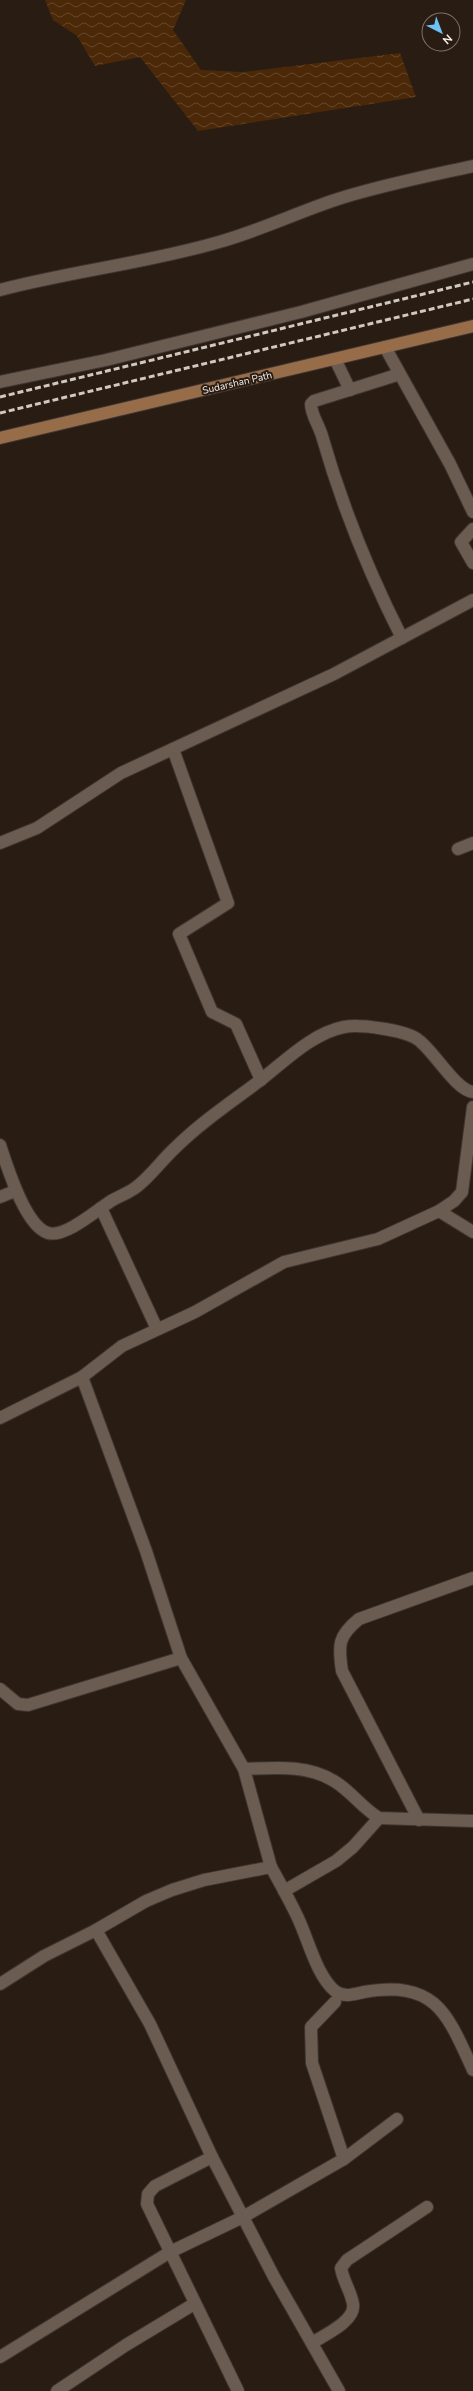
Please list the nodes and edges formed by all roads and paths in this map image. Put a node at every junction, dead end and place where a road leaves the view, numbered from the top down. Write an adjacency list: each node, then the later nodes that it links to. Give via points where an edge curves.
1 (473, 166): 3 (street, via 405,180 337,200 256,231 180,253 56,276)
2 (473, 264): 8 (street, via 302,312 106,360)
3 (0, 290)
4 (473, 326): 5 (main road, Sudarshan Path)
5 (385, 347): 6 (main road, Sudarshan Path); 7 (street)
6 (335, 359): 9 (street); 10 (main road, Sudarshan Path)
7 (400, 374): 9 (street); 11 (street)
8 (0, 382)
9 (350, 390): 15 (street, via 314,401 311,409 335,482 376,586)
10 (0, 438)
11 (473, 512)
12 (473, 529): 13 (street, via 461,542)
13 (473, 563)
14 (473, 600): 15 (street)
15 (402, 638): 16 (street, via 334,674)
16 (173, 749): 17 (street, via 121,773 37,828); 20 (street, via 228,903 179,934 212,1012 236,1024)
17 (0, 843)
18 (473, 843): 19 (street)
19 (458, 849)
20 (261, 1080): 21 (street, via 306,1045 329,1032 345,1027 360,1027 407,1033 418,1039 457,1081 468,1091); 26 (street, via 195,1129 140,1185)
21 (473, 1092)
22 (473, 1107): 27 (street, via 462,1192)
23 (0, 1145): 24 (street)
24 (15, 1191): 25 (street); 26 (street, via 38,1227 49,1234 74,1226)
25 (0, 1197)
26 (101, 1208): 29 (street)
27 (439, 1211): 28 (street); 29 (street, via 372,1240 284,1262 195,1312)
28 (473, 1232)
29 (157, 1329): 30 (street, via 122,1346)
30 (82, 1377): 31 (street); 33 (street, via 146,1551)
31 (0, 1418)
32 (473, 1578): 37 (street, via 359,1619 348,1628 340,1640 342,1671)
33 (181, 1658): 34 (street, via 28,1705 18,1704); 35 (street)
34 (0, 1690)
35 (244, 1769): 36 (street, via 292,1768 312,1772 334,1781); 39 (street)
36 (379, 1818): 37 (street); 40 (street, via 353,1847 336,1861)
37 (419, 1820): 38 (street)
38 (473, 1821)
39 (271, 1867): 40 (street); 41 (street, via 204,1880 172,1890 146,1901)
40 (284, 1891): 44 (street, via 324,1978 335,1991 344,1996 371,1991 416,1992 433,2002 450,2021)
41 (96, 1930): 42 (street, via 44,1956); 46 (street, via 150,2024)
42 (0, 1984)
43 (335, 2002): 47 (street, via 311,2027 312,2063)
44 (473, 2070)
45 (396, 2119): 47 (street)
46 (212, 2157): 49 (street); 50 (street, via 155,2186 148,2194 147,2204)
47 (344, 2159): 49 (street)
48 (427, 2207): 52 (street, via 347,2260 341,2268 353,2310 347,2319)
49 (243, 2217): 50 (street); 52 (street)
50 (170, 2252): 51 (street); 53 (street)
51 (194, 2304): 54 (street); 55 (street)
52 (312, 2343): 56 (street)
53 (0, 2357)
54 (57, 2391)
55 (238, 2391)
56 (339, 2391)

